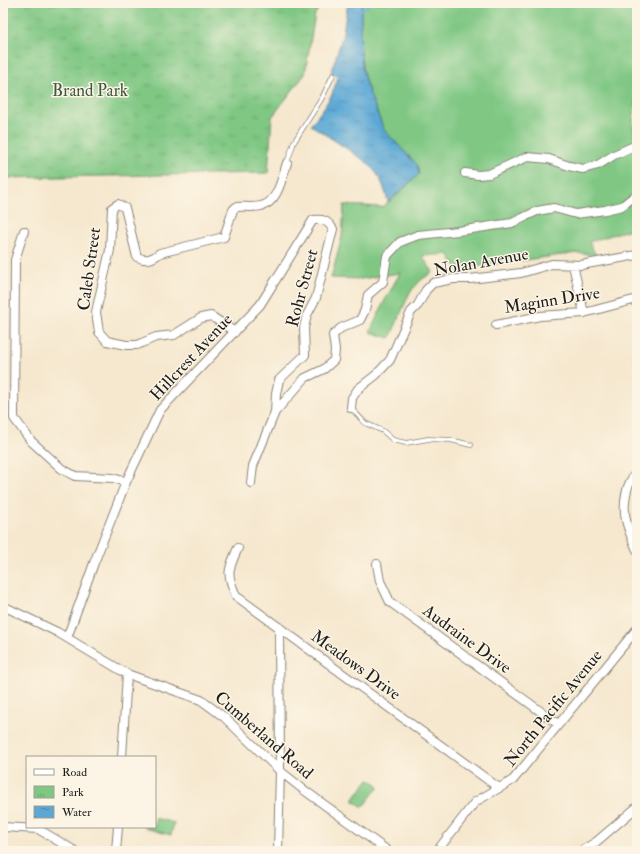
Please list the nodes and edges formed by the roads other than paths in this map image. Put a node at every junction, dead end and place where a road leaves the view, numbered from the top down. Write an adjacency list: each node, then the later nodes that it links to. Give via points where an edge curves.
1 (333, 75): 3 (lane, via 322,98 294,142)
2 (637, 146): 4 (street, via 598,165 583,169 549,159 526,157 489,174)
3 (287, 163): 13 (street, Caleb Street, via 278,191 269,204 260,207 236,207 224,237 160,253 152,259 136,257 125,208 118,204 112,208 110,250 96,312 99,332 107,341 136,345 156,337 174,335 201,318 211,316)
4 (465, 173)
5 (637, 194): 15 (street, via 622,206 606,210 576,214 554,208 537,211 512,223 418,235 400,242 387,256 383,282 368,295 360,320 341,328 333,335 334,360 324,369 305,378)
6 (313, 220): 13 (street, Hillcrest Avenue, via 260,305); 15 (street, Rohr Street, via 323,219 333,229 316,298 307,315 304,328 305,355 279,380)
7 (24, 230): 18 (street, via 14,260 14,418 31,441 62,469 75,476 114,478)
8 (637, 255): 9 (street, Nolan Avenue)
9 (573, 265): 11 (street); 14 (street, Nolan Avenue, via 552,264 521,273 453,279 433,284 411,312 390,360 376,376 358,389 352,398)
10 (637, 299): 11 (street, Maginn Drive)
11 (584, 313): 12 (street, Maginn Drive, via 540,316)
12 (496, 325)
13 (235, 332): 18 (street, Hillcrest Avenue, via 160,410)
14 (351, 408): 16 (lane, via 365,423 383,431 393,440 406,443 428,439 451,440)
15 (275, 412): 19 (street, Rohr Street, via 253,466)
16 (471, 445)
17 (637, 473): 21 (street, via 628,483 625,500 626,520)
18 (126, 482): 26 (street, Hillcrest Avenue)
19 (251, 483)
20 (238, 548): 24 (street, Meadows Drive, via 229,567 229,580 236,596)
21 (637, 550)
22 (377, 564): 28 (street, Audraine Drive, via 380,581 390,602)
23 (3, 606): 26 (street, Cumberland Road)
24 (279, 627): 30 (street); 31 (street, Meadows Drive)
25 (637, 629): 28 (street, North Pacific Avenue)
26 (67, 638): 27 (street, Cumberland Road)
27 (127, 674): 29 (street); 30 (street, Cumberland Road, via 201,700 224,717)
28 (558, 724): 31 (street, North Pacific Avenue, via 513,780)
29 (122, 756)
30 (280, 771): 37 (street); 38 (street, Cumberland Road)
31 (500, 788): 39 (street, North Pacific Avenue, via 475,802)
32 (637, 807): 40 (street, via 596,842)
33 (3, 827): 35 (street, via 38,829)
34 (118, 828): 36 (street)
35 (75, 851)
36 (116, 851)
37 (278, 851)
38 (388, 851)
39 (437, 851)
40 (581, 851)

